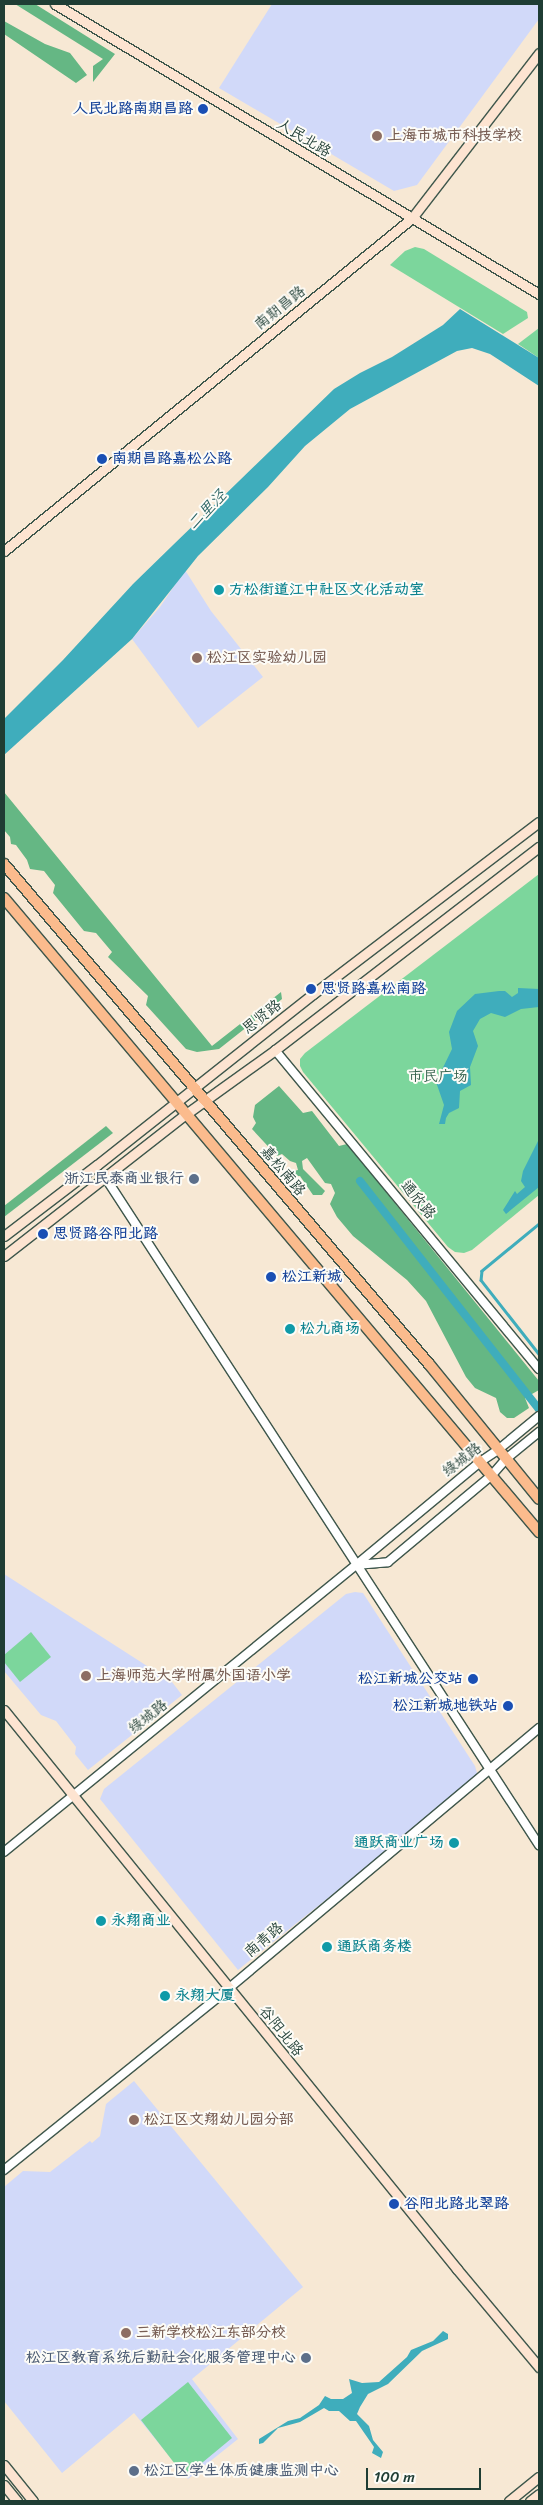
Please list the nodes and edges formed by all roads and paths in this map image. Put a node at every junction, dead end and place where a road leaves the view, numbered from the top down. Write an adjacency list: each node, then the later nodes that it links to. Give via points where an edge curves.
1 (55, 4): 3 (main road, 人民北路)
2 (539, 52): 3 (main road, 南期昌路)
3 (412, 218): 4 (main road, 人民北路); 5 (main road, 南期昌路)
4 (539, 294)
5 (4, 551)
6 (539, 822): 11 (main road, 思贤路)
7 (539, 847): 10 (main road)
8 (4, 864): 11 (main road, 嘉松南路)
9 (4, 898): 13 (main road)
10 (275, 1050): 12 (main road); 18 (street, 通欣路)
11 (193, 1088): 12 (main road, 嘉松南路); 13 (main road, 思贤路)
12 (204, 1101): 14 (main road); 21 (main road, 嘉松南路)
13 (177, 1102): 14 (main road); 16 (main road, 思贤路)
14 (186, 1114): 15 (main road); 23 (main road)
15 (105, 1177): 17 (main road); 27 (street)
16 (4, 1236)
17 (4, 1256)
18 (539, 1369)
19 (539, 1416): 21 (street, 绿城路)
20 (538, 1432): 22 (street, 绿城路)
21 (499, 1449): 22 (main road, 嘉松南路); 23 (street, 绿城路)
22 (506, 1459): 24 (street, 绿城路); 25 (main road, 嘉松南路)
23 (480, 1462): 24 (main road); 27 (street, 绿城路)
24 (492, 1475): 26 (main road); 27 (street, 绿城路, via 388,1562)
25 (539, 1498)
26 (539, 1532)
27 (356, 1565): 30 (street); 31 (street, 绿城路)
28 (4, 1710): 31 (main road, 谷阳北路)
29 (539, 1728): 30 (street, 南青路)
30 (490, 1768): 32 (street); 34 (street, 南青路)
31 (73, 1796): 33 (street, 绿城路); 34 (main road, 谷阳北路)
32 (539, 1845)
33 (4, 1852)
34 (228, 1989): 35 (street, 南青路); 36 (main road, 谷阳北路)
35 (4, 2170)
36 (539, 2366)
37 (4, 2465): 42 (main road)
38 (539, 2477): 43 (main road)
39 (4, 2485): 41 (main road)
40 (539, 2494): 44 (main road)
41 (17, 2501)
42 (33, 2501)
43 (509, 2501)
44 (530, 2501)

